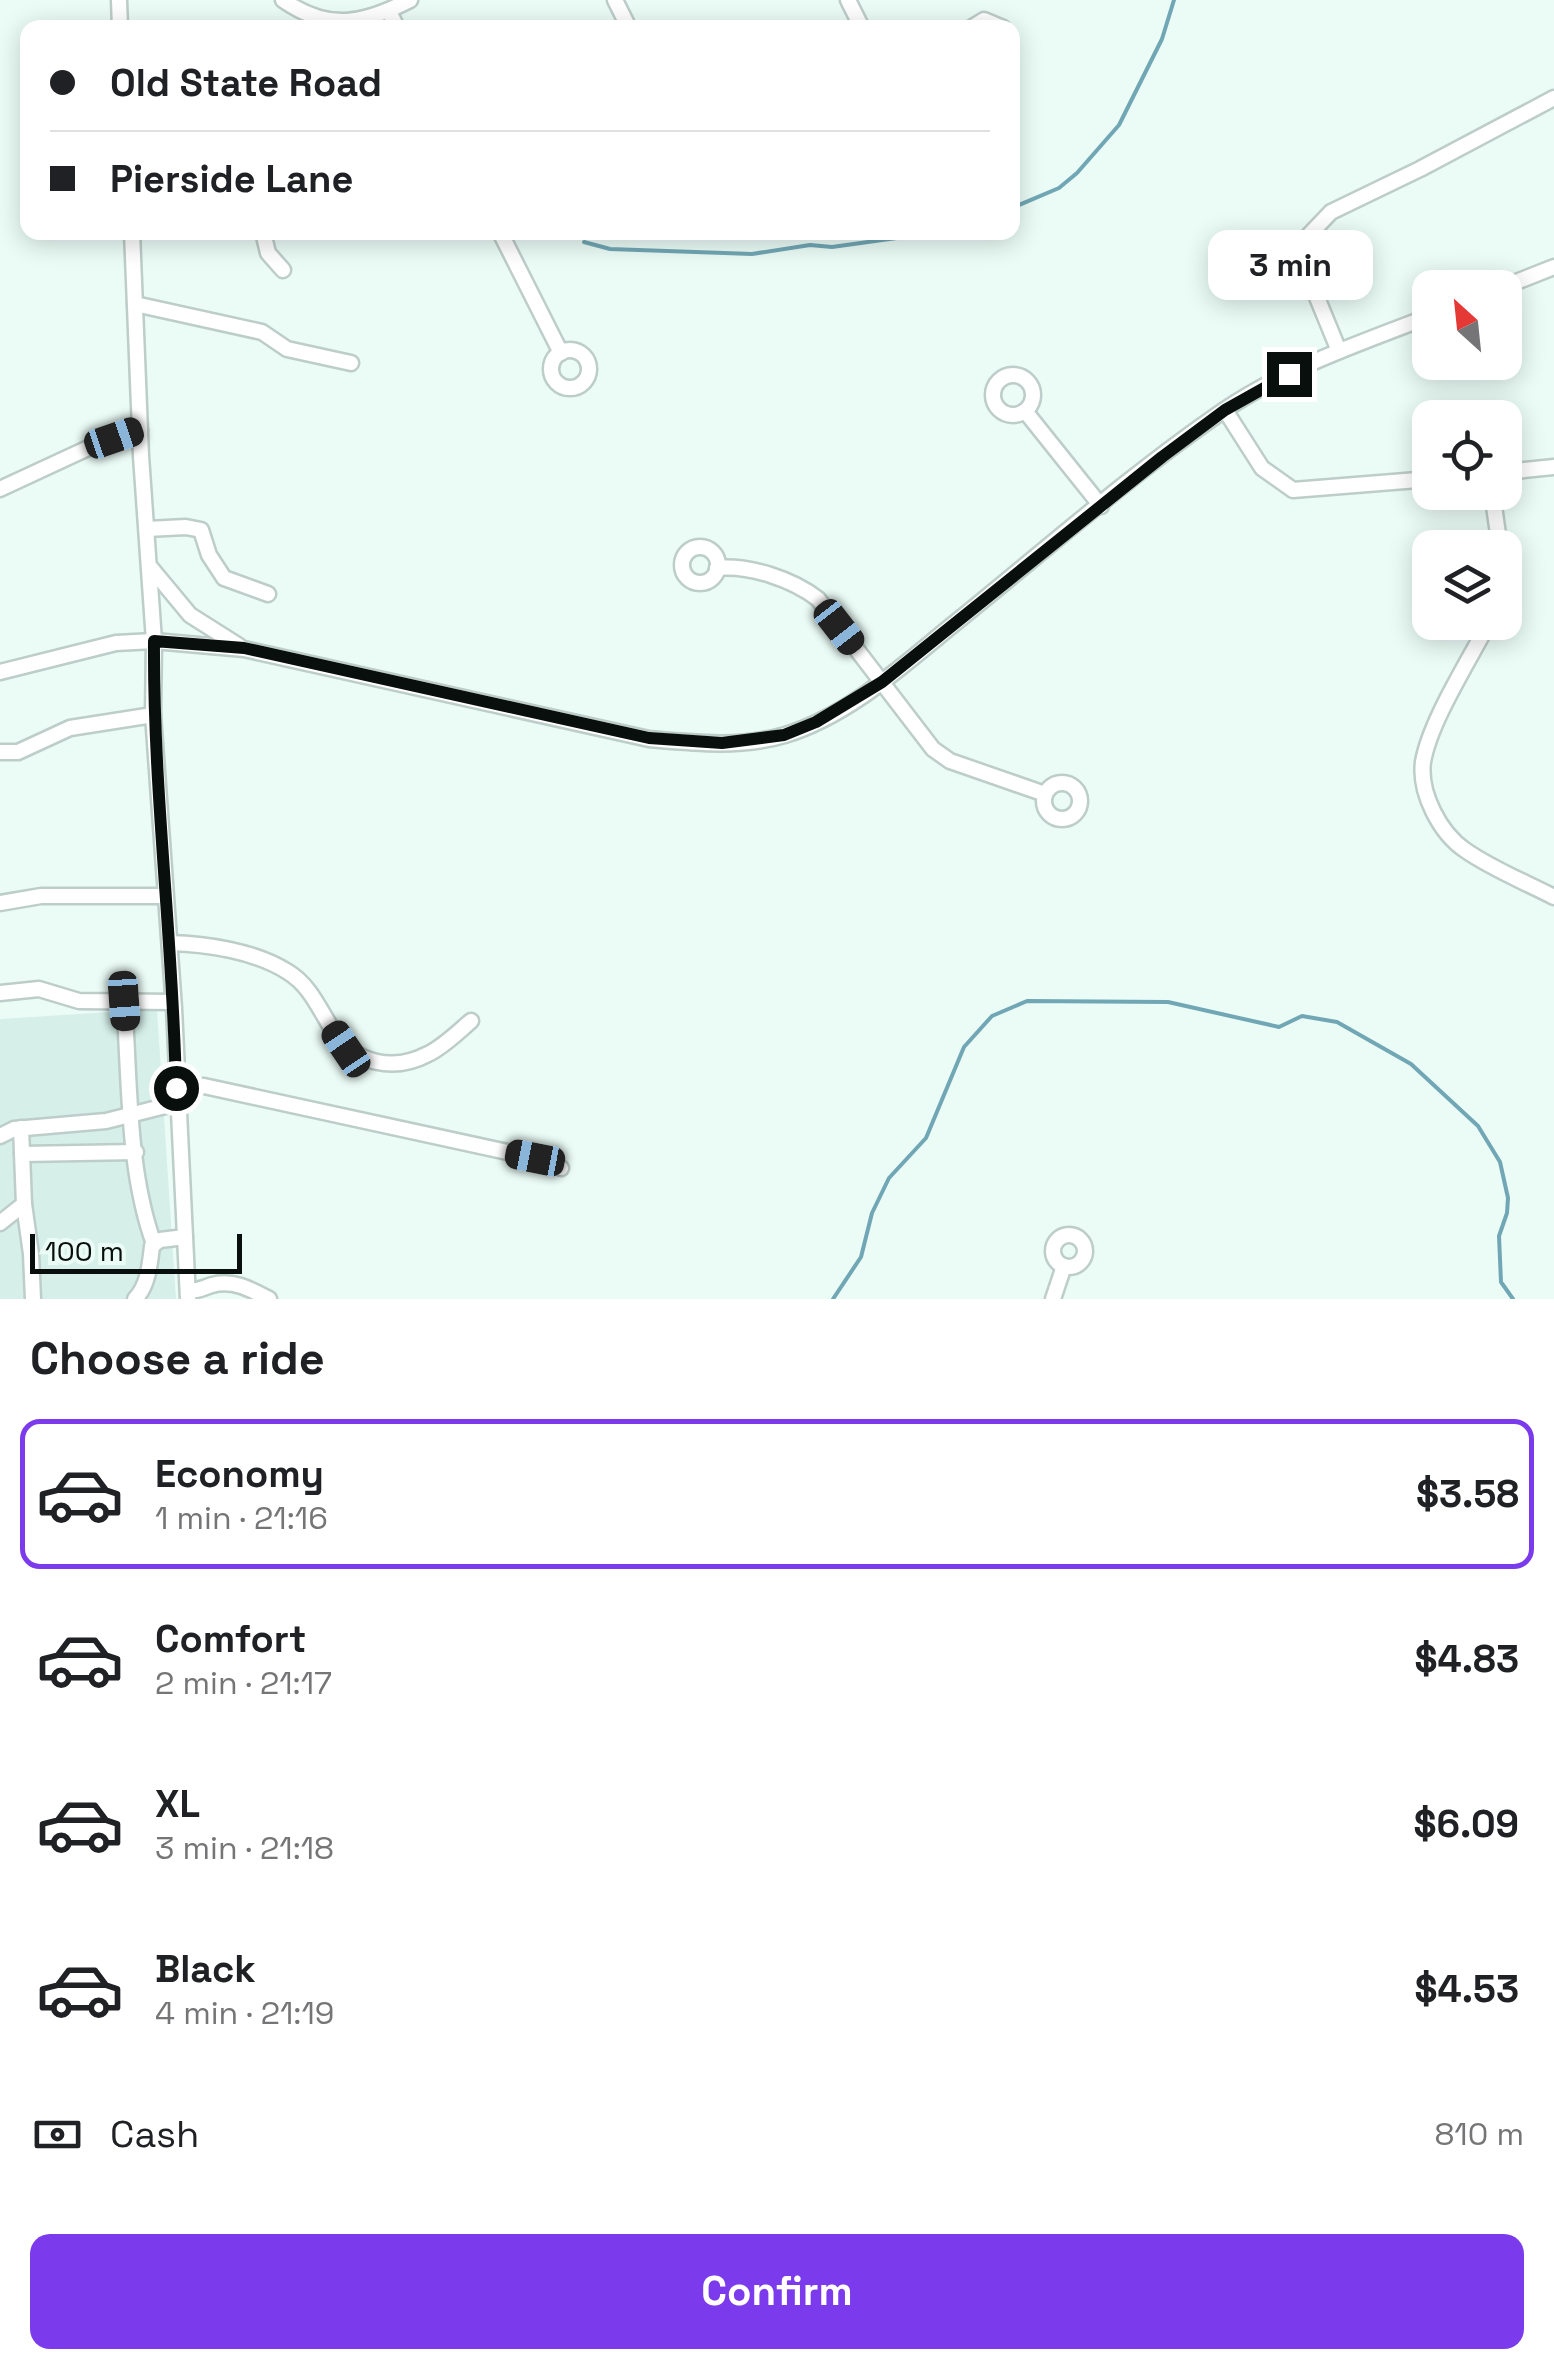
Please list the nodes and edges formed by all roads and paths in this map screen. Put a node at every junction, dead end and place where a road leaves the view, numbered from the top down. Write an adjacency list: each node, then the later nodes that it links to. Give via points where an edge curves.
1 (283, 0): 4 (street)
2 (410, 0): 3 (street)
3 (389, 11): 5 (street); 6 (street)
4 (335, 20)
5 (364, 20)
6 (393, 20)
7 (1554, 98): 16 (street, via 1331,212 1308,235 1307,273)
8 (132, 240): 14 (street)
9 (265, 240): 12 (street)
10 (504, 240): 17 (street)
11 (1554, 267): 13 (street)
12 (284, 270)
13 (1522, 280)
14 (135, 304): 18 (street, via 262,332 287,349); 21 (street)
15 (1412, 323): 16 (street)
16 (1339, 352): 19 (street)
17 (561, 353)
18 (351, 363)
19 (1225, 410): 24 (street, via 1262,468 1293,490); 26 (street)
20 (1025, 411): 26 (street)
21 (140, 430): 25 (street); 27 (street)
22 (1554, 467): 23 (street)
23 (1522, 470)
24 (1412, 480)
25 (0, 489)
26 (1101, 506): 35 (street)
27 (147, 529): 28 (street); 30 (street, via 202,530 224,578)
28 (150, 568): 32 (street); 33 (street, via 190,614)
29 (717, 568): 35 (street, via 796,583 818,600)
30 (268, 594)
31 (1481, 640): 40 (street, via 1432,734 1425,786 1434,814 1463,849)
32 (154, 641): 33 (street); 34 (street, via 98,646); 36 (street)
33 (244, 648): 35 (street, via 700,744 784,735)
34 (0, 672)
35 (882, 682): 38 (street, via 933,749)
36 (153, 715): 37 (street, via 70,728 18,752); 39 (street)
37 (0, 752)
38 (1045, 794)
39 (164, 896): 41 (street, via 41,896); 42 (street)
40 (1554, 896)
41 (0, 903)
42 (170, 942): 45 (street); 46 (street, via 230,949 288,972 315,998 346,1049 372,1063 428,1054)
43 (0, 994): 44 (street, via 39,989 79,1001)
44 (124, 1001): 45 (street); 48 (street)
45 (174, 1002): 47 (street)
46 (471, 1021)
47 (176, 1095): 48 (street); 53 (street, via 204,1086); 56 (street)
48 (133, 1114): 49 (street); 51 (street)
49 (21, 1128): 50 (street); 52 (street)
50 (0, 1136)
51 (136, 1152): 52 (street); 57 (street)
52 (22, 1154): 54 (street)
53 (561, 1168)
54 (24, 1204): 55 (street); 61 (street)
55 (0, 1223)
56 (185, 1237): 57 (street); 59 (street)
57 (154, 1244): 62 (street, via 142,1292)
58 (1064, 1266): 63 (street)
59 (198, 1295): 60 (street, via 213,1285 249,1286)
60 (260, 1297)
61 (32, 1299)
62 (134, 1299)
63 (1053, 1299)

